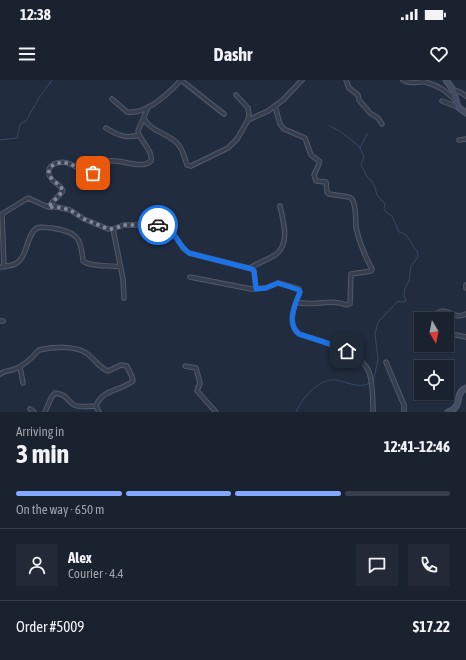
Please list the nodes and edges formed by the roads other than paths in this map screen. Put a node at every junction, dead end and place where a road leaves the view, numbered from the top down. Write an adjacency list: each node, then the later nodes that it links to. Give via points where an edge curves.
1 (181, 80): 13 (street, via 159,101); 16 (street)
2 (302, 80): 12 (street)
3 (346, 80): 19 (street, via 349,88)
4 (403, 80): 11 (street, via 435,85)
5 (446, 80): 6 (main road)
6 (453, 90): 8 (street); 11 (main road)
7 (236, 96): 18 (street, via 248,108)
8 (466, 96)
9 (112, 99): 13 (street, via 127,112)
10 (442, 101): 14 (street)
11 (456, 101): 14 (main road)
12 (275, 106): 18 (street); 33 (street, via 281,126 305,138 311,155 319,161 314,175 316,181 326,182 329,194 352,198 360,242 372,269 351,274 350,304 328,302 304,305)
13 (148, 107): 17 (street)
14 (458, 107): 15 (main road)
15 (466, 113)
16 (224, 114)
17 (144, 119): 18 (street, via 154,130 176,142 188,166 231,146); 21 (street, via 139,128)
18 (248, 120)
19 (382, 124)
20 (106, 128): 21 (street, via 126,137)
21 (139, 135): 25 (street, via 152,157 146,164 104,162 96,173 86,172 64,162 50,167 51,178 63,191)
22 (466, 139): 23 (street)
23 (459, 140)
24 (280, 206): 29 (street, via 285,229 282,249)
25 (48, 207): 26 (street, via 70,210 84,219); 27 (street, via 28,198 2,214)
26 (113, 229): 28 (street); 29 (street, via 124,225 164,225 189,253)
27 (2, 267): 28 (street, via 20,260 36,229 47,227 67,231 79,239 83,262)
28 (120, 267): 32 (street)
29 (250, 268): 31 (street, via 254,271)
30 (190, 277): 31 (street)
31 (256, 289): 33 (street, via 278,283 299,290)
32 (124, 298)
33 (296, 302): 53 (street, via 292,322 295,332 347,351 365,366 370,380)
34 (439, 312): 35 (street)
35 (449, 312)
36 (466, 314): 37 (street)
37 (454, 315)
38 (454, 334): 39 (street)
39 (466, 337)
40 (386, 362): 54 (street, via 404,405)
41 (185, 366): 52 (street, via 196,368 200,383 197,392)
42 (20, 367): 43 (street); 44 (street); 46 (street, via 39,350 66,347 86,353 108,371 125,365 133,379 131,383 102,397)
43 (0, 374)
44 (23, 383)
45 (466, 388): 48 (main road, via 461,390 457,406)
46 (96, 406): 50 (street, via 74,405 64,395 55,393); 51 (street)
47 (30, 409): 49 (street)
48 (452, 411)
49 (34, 412)
50 (45, 412)
51 (99, 412)
52 (216, 412)
53 (374, 412)
54 (404, 412)

